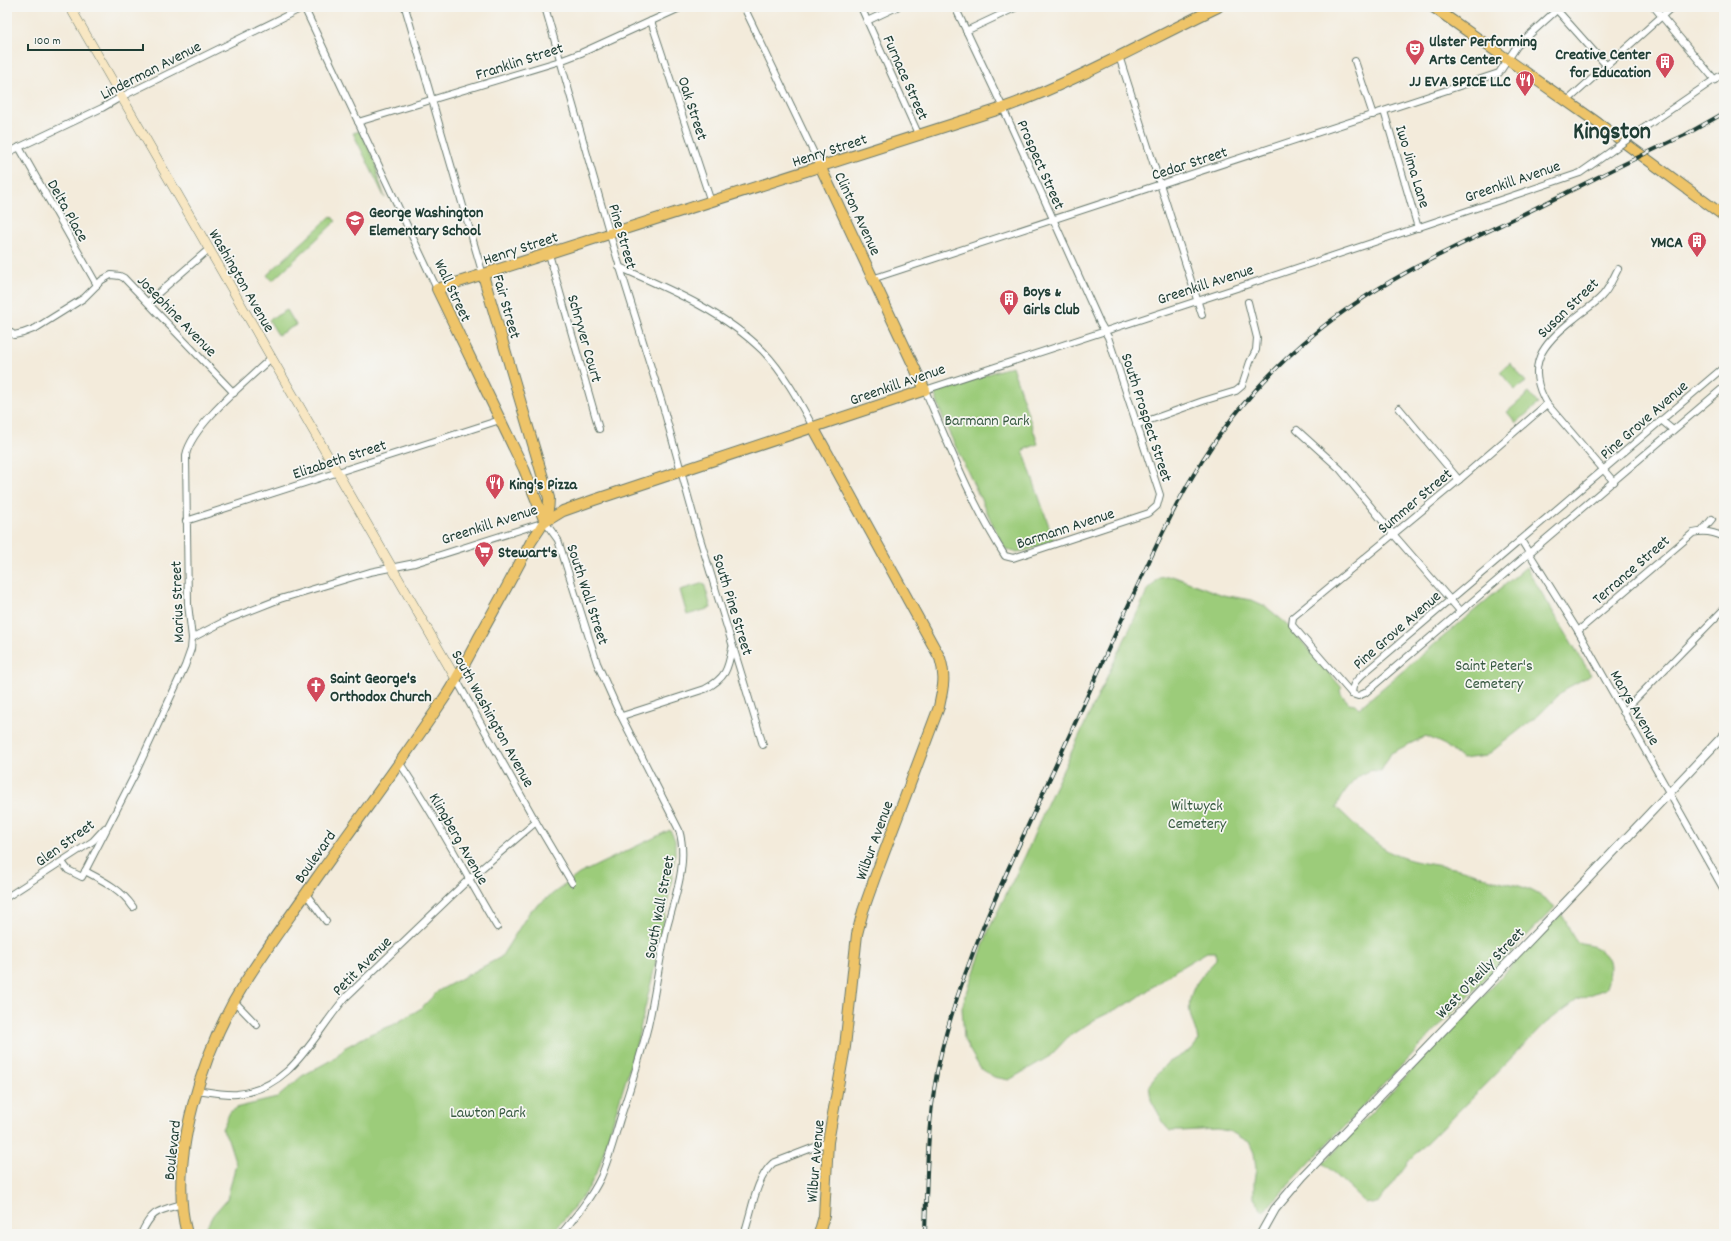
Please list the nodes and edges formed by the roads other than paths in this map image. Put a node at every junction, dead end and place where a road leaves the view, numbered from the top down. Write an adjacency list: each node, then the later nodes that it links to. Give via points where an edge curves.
1 (70, 7): 27 (main road, Washington Avenue)
2 (304, 7): 27 (street, Linderman Avenue); 33 (street, Wall Street)
3 (405, 7): 28 (street, Fair Street)
4 (545, 7): 22 (street, Pine Street)
5 (682, 7): 17 (street, Franklin Street)
6 (744, 7): 37 (street, Clinton Avenue)
7 (861, 7): 18 (street, Furnace Street)
8 (897, 7): 18 (street)
9 (955, 7): 19 (street, Prospect Street)
10 (1017, 7): 19 (street)
11 (1218, 7): 20 (main road, Henry Street)
12 (1433, 7): 21 (main road)
13 (1654, 7): 16 (street)
14 (1672, 7): 16 (street)
15 (1559, 8): 21 (street, Cedar Street, via 1517,46); 24 (street)
16 (1662, 15): 24 (street); 26 (street)
17 (651, 21): 22 (street, Franklin Street); 39 (street, Oak Street)
18 (867, 21): 34 (street, Furnace Street)
19 (966, 31): 30 (street, Prospect Street)
20 (1119, 56): 30 (main road, Henry Street); 38 (street)
21 (1507, 60): 29 (main road); 31 (street, Cedar Street, via 1499,73)
22 (560, 61): 28 (street, Franklin Street); 43 (street, Pine Street)
23 (1355, 61): 32 (street)
24 (1606, 65): 29 (street)
25 (1724, 73): 26 (street, Greenkill Avenue)
26 (1715, 80): 42 (street, Greenkill Avenue, bridge, via 1580,173)
27 (122, 97): 35 (street, Linderman Avenue); 44 (main road, Washington Avenue)
28 (433, 101): 33 (street, Franklin Street); 48 (street, Fair Street)
29 (1566, 102): 40 (main road)
30 (1003, 108): 34 (main road, Henry Street); 41 (street, Prospect Street)
31 (1384, 111): 32 (street, Cedar Street); 42 (street, Iwo Jima Lane)
32 (1374, 115): 38 (street, Cedar Street)
33 (358, 122): 51 (street, Wall Street)
34 (919, 136): 37 (main road, Henry Street)
35 (19, 147): 36 (street, Linderman Avenue); 50 (street, Delta Place)
36 (7, 153)
37 (821, 168): 39 (main road, Henry Street); 49 (main road, Clinton Avenue)
38 (1160, 186): 41 (street, Cedar Street); 52 (street)
39 (711, 202): 43 (main road, Henry Street)
40 (1724, 216)
41 (1053, 220): 49 (street, Cedar Street); 57 (street, Prospect Street)
42 (1418, 228): 52 (street, Greenkill Avenue)
43 (610, 235): 45 (main road, Henry Street); 46 (street, Pine Street)
44 (209, 249): 53 (street); 58 (main road, Washington Avenue)
45 (549, 254): 48 (main road, Henry Street); 69 (street, Schryver Court)
46 (619, 267): 68 (street, via 710,311 754,342 780,372); 73 (street, Pine Street, via 662,403)
47 (1618, 270): 63 (street, Susan Street, via 1603,295 1552,337 1543,349 1537,378 1541,393)
48 (483, 275): 51 (main road, Henry Street); 80 (main road, Fair Street, via 548,498)
49 (872, 279): 61 (main road, Clinton Avenue)
50 (97, 285): 53 (street, Josephine Avenue, via 111,275 120,276); 56 (street, Josephine Avenue, via 84,298 36,328 14,335)
51 (437, 290): 65 (main road, Wall Street)
52 (1197, 301): 55 (street); 57 (street, Greenkill Avenue)
53 (148, 302): 62 (street, Josephine Avenue)
54 (1248, 302): 67 (street, via 1257,338 1256,350 1242,386 1236,391)
55 (1202, 315)
56 (7, 330)
57 (1105, 331): 61 (street, Greenkill Avenue); 67 (street, South Prospect Street)
58 (271, 358): 62 (street, Marius Street); 74 (main road, Washington Avenue)
59 (1724, 367): 66 (street, Pine Grove Avenue)
60 (1724, 387): 71 (street, Pine Grove Avenue)
61 (924, 390): 68 (main road, Greenkill Avenue); 77 (street, Barmann Avenue, via 953,455 995,541 1005,556 1013,558)
62 (234, 393): 79 (street, Marius Street, via 194,434 187,448)
63 (1548, 404): 72 (street, Susan Street); 75 (street, Summer Street)
64 (1399, 408): 75 (street)
65 (500, 420): 74 (street, Elizabeth Street); 80 (main road, Wall Street)
66 (1661, 420): 71 (street); 72 (street, Pine Grove Avenue)
67 (1136, 425): 77 (street, South Prospect Street, via 1160,498 1157,506 1149,513)
68 (813, 427): 73 (main road, Greenkill Avenue); 116 (main road, Wilbur Avenue, via 940,658 944,671 939,707 863,911 845,1047)
69 (599, 429)
70 (1298, 430): 82 (street, via 1340,469)
71 (1672, 430): 76 (street, Pine Grove Avenue)
72 (1603, 470): 76 (street, Susan Street); 84 (street, Pine Grove Avenue)
73 (680, 471): 80 (main road, Greenkill Avenue, via 563,511); 92 (street, South Pine Street)
74 (337, 472): 79 (street, Elizabeth Street); 86 (main road, Washington Avenue)
75 (1459, 480): 82 (street, Summer Street)
76 (1614, 482): 85 (street, Pine Grove Avenue)
77 (1131, 519)
78 (1712, 519): 81 (street)
79 (186, 521): 91 (street, Marius Street, via 188,604)
80 (545, 522): 86 (street, Greenkill Avenue, via 415,563); 93 (main road, Boulevard, via 531,542); 96 (street, South Wall Street, via 558,540 597,663)
81 (1702, 531): 83 (street); 90 (street, Terrance Street, via 1693,533 1684,540)
82 (1394, 535): 87 (street); 94 (street, Summer Street, via 1292,620 1292,625)
83 (1724, 537)
84 (1521, 540): 85 (street, Marys Avenue); 87 (street, Pine Grove Avenue)
85 (1530, 553): 89 (street, Pine Grove Avenue); 90 (street, Marys Avenue)
86 (391, 567): 91 (street, Greenkill Avenue, via 280,599 229,619); 93 (main road, South Washington Avenue)
87 (1450, 600): 89 (street); 94 (street, Pine Grove Avenue, via 1355,682)
88 (1724, 609): 95 (street)
89 (1460, 611): 94 (street, Pine Grove Avenue, via 1365,693 1358,696)
90 (1578, 631): 95 (street, Marys Avenue)
91 (192, 638): 101 (street, Marius Street, via 185,666)
92 (733, 646): 96 (street, via 729,663 717,683); 98 (street, South Pine Street)
93 (456, 679): 99 (main road, Boulevard); 102 (street, South Washington Avenue)
94 (1352, 694)
95 (1623, 712): 100 (street, Marys Avenue)
96 (622, 716): 120 (street, South Wall Street, via 680,830 682,859 648,1027 615,1135 600,1178 590,1196)
97 (1724, 735): 100 (street, West O'Reilly Street)
98 (763, 745)
99 (399, 762): 105 (street, Klingberg Avenue, via 436,820); 108 (main road, Boulevard)
100 (1670, 792): 107 (street, Marys Avenue); 123 (street, West O'Reilly Street, via 1303,1176 1275,1209)
101 (112, 818): 103 (street, Glen Street, via 93,841); 104 (street, Marius Street)
102 (536, 822): 105 (street, Petit Avenue); 106 (street, South Washington Avenue)
103 (62, 862): 104 (street, Marius Street, via 68,870 82,877); 109 (street, Glen Street)
104 (85, 871): 110 (street, via 118,889)
105 (468, 880): 112 (street, Klingberg Avenue); 115 (street, Petit Avenue, via 346,997 294,1066 256,1091 220,1094)
106 (572, 883)
107 (1724, 890)
108 (306, 894): 111 (street); 113 (main road, Boulevard)
109 (7, 897)
110 (133, 907)
111 (326, 920)
112 (497, 927)
113 (234, 1001): 114 (street); 115 (main road, Boulevard)
114 (257, 1025)
115 (197, 1090): 117 (main road, Boulevard, via 190,1113 184,1152)
116 (828, 1142): 121 (street, via 779,1161 766,1169 761,1177); 122 (main road, Wilbur Avenue, via 824,1216)
117 (182, 1204): 118 (street, via 160,1210 151,1216); 119 (main road, Boulevard)
118 (141, 1234)
119 (187, 1234)
120 (561, 1234)
121 (744, 1234)
122 (819, 1234)
123 (1261, 1234)

